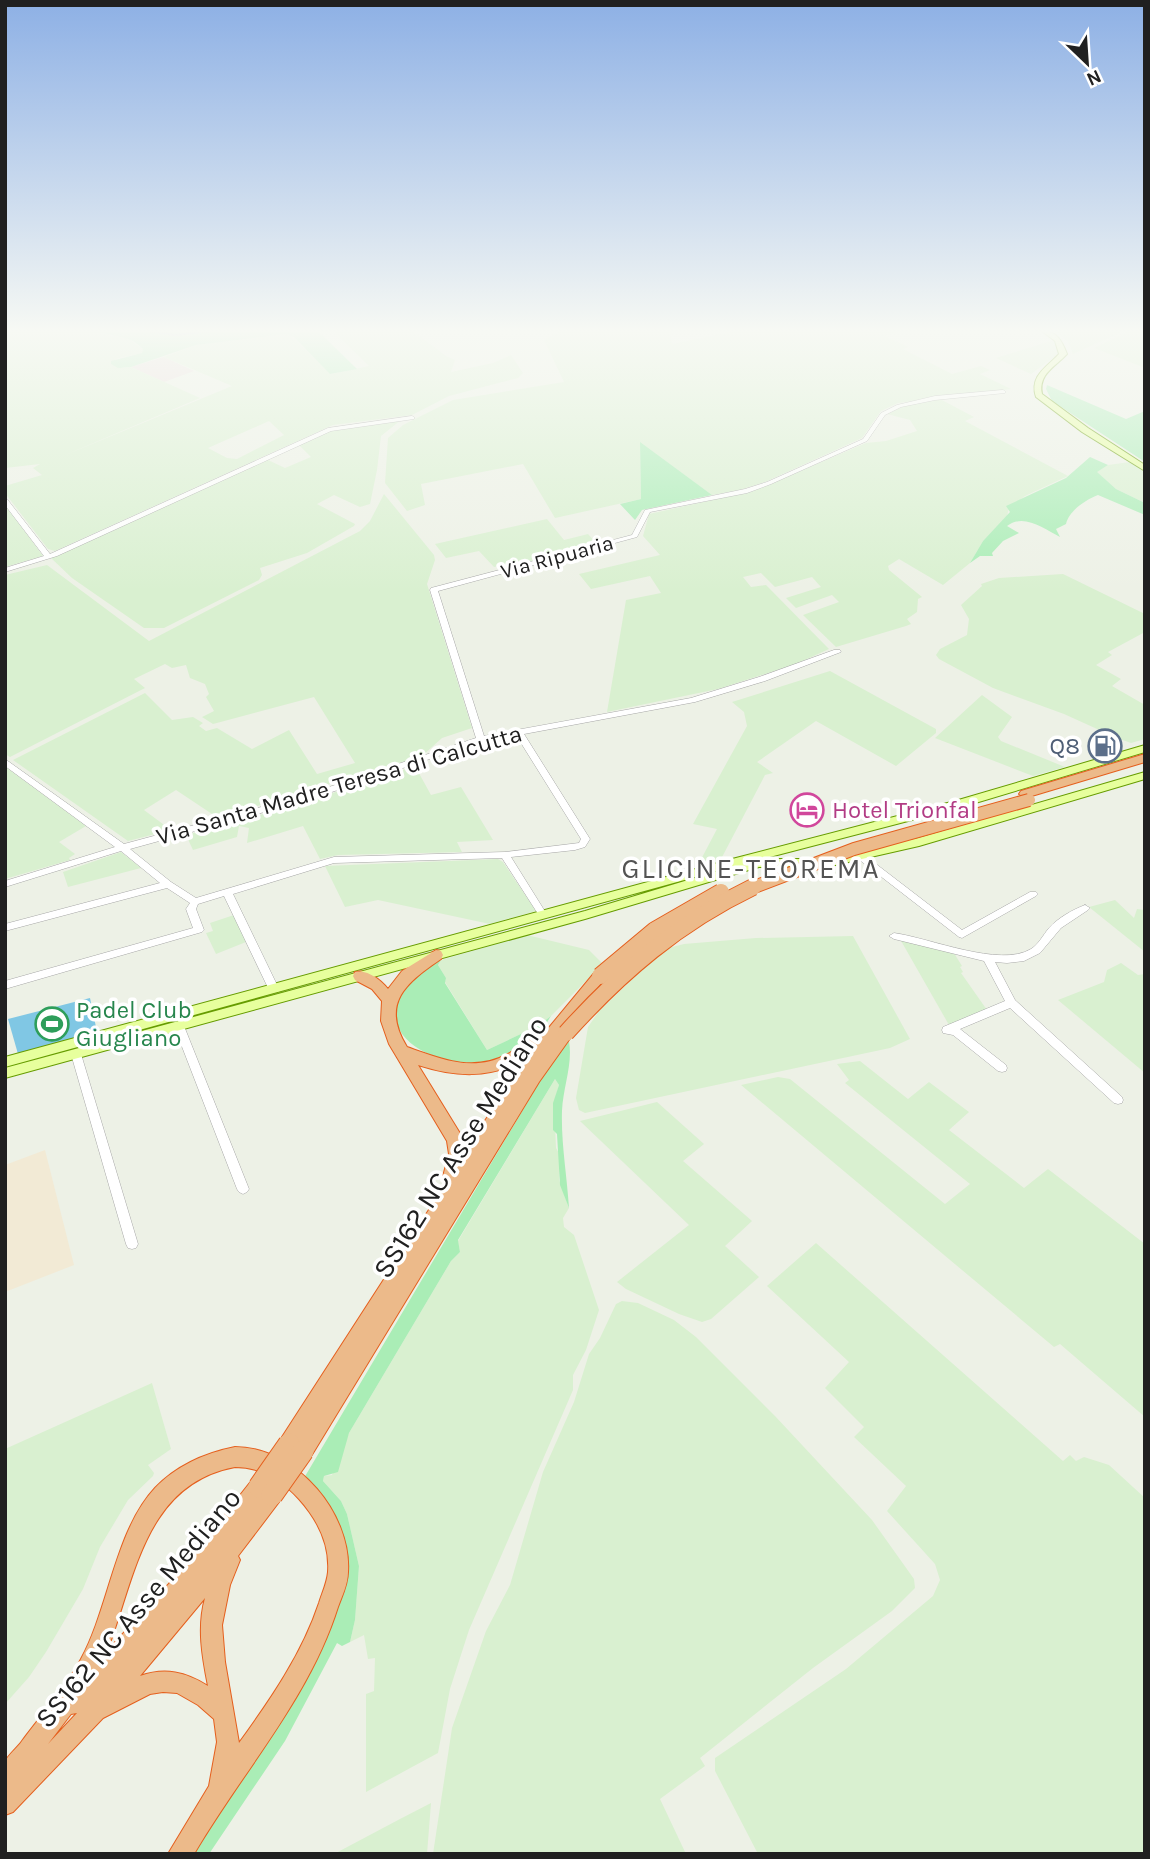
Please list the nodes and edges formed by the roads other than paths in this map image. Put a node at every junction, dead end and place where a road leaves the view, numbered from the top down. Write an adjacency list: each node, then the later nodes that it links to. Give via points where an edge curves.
1 (412, 418): 7 (street, via 330,429)
2 (880, 418): 11 (street, Via Ripuaria, via 865,440 769,483 647,511 635,536 434,590)
3 (1067, 418): 5 (main road)
4 (1075, 418): 5 (main road)
5 (1145, 467)
6 (5, 500): 7 (street)
7 (48, 557): 8 (street)
8 (5, 570)
9 (837, 652): 10 (street, Via Santa Madre Teresa di Calcutta, via 692,700)
10 (519, 731): 11 (street, Via Santa Madre Teresa di Calcutta); 19 (street, via 586,839 576,847)
11 (481, 739): 18 (street, Via Santa Madre Teresa di Calcutta, via 305,798)
12 (1145, 748): 27 (main road, via 958,804)
13 (1145, 758): 17 (highway, SS162 NC Asse Mediano)
14 (5, 762): 18 (street)
15 (1145, 765): 17 (highway, SS162 NC Asse Mediano)
16 (1145, 775): 20 (main road)
17 (1027, 797): 38 (highway, SS162 NC Asse Mediano, bridge, via 824,858 739,893 656,944); 38 (highway, SS162 NC Asse Mediano, bridge, via 769,869 655,930 600,976)
18 (123, 848): 21 (street, Via Santa Madre Teresa di Calcutta); 22 (street)
19 (505, 855): 23 (street, via 334,860); 27 (street)
20 (860, 856): 24 (street, via 962,935); 30 (main road, via 815,863 759,863)
21 (5, 884)
22 (167, 884): 25 (street); 28 (street)
23 (227, 892): 25 (street); 34 (street)
24 (1033, 894)
25 (195, 902): 33 (street, via 191,909 199,930)
26 (1085, 908): 31 (street, via 1063,920 1032,953)
27 (543, 915): 34 (main road)
28 (5, 928)
29 (894, 936): 31 (street)
30 (436, 955): 32 (main road); 35 (highway, via 407,975)
31 (988, 958): 36 (street)
32 (360, 975): 35 (highway, via 377,985); 37 (main road)
33 (5, 985)
34 (274, 989): 41 (main road)
35 (389, 1000): 39 (highway, via 390,1031)
36 (1011, 1003): 42 (street, via 947,1030 956,1031); 44 (street)
37 (179, 1026): 40 (main road); 45 (street)
38 (561, 1030): 39 (highway, via 512,1061 482,1070 455,1070 421,1062); 46 (highway, SS162 NC Asse Mediano, via 514,1084); 48 (highway, SS162 NC Asse Mediano)
39 (404, 1052): 46 (highway, via 455,1140 454,1171)
40 (76, 1054): 43 (main road); 47 (street)
41 (5, 1062)
42 (1002, 1068)
43 (5, 1073)
44 (1118, 1100)
45 (243, 1189)
46 (436, 1214): 48 (highway, SS162 NC Asse Mediano)
47 (132, 1244)
48 (296, 1447): 49 (highway, SS162 NC Asse Mediano, bridge)
49 (265, 1491): 50 (highway, SS162 NC Asse Mediano); 53 (highway, SS162 NC Asse Mediano)
50 (243, 1534): 51 (highway, via 217,1587 209,1624); 52 (highway, SS162 NC Asse Mediano)
51 (223, 1712): 52 (highway, via 201,1691 177,1682 154,1681); 55 (highway, via 228,1728 227,1758)
52 (90, 1714): 56 (highway, SS162 NC Asse Mediano)
53 (22, 1760): 54 (highway, SS162 NC Asse Mediano); 55 (highway, via 95,1653 145,1518 181,1479 221,1460 244,1456 282,1470 317,1504 334,1535 338,1571 327,1614 302,1666)
54 (5, 1777)
55 (219, 1790): 57 (highway)
56 (5, 1804)
57 (180, 1854)

